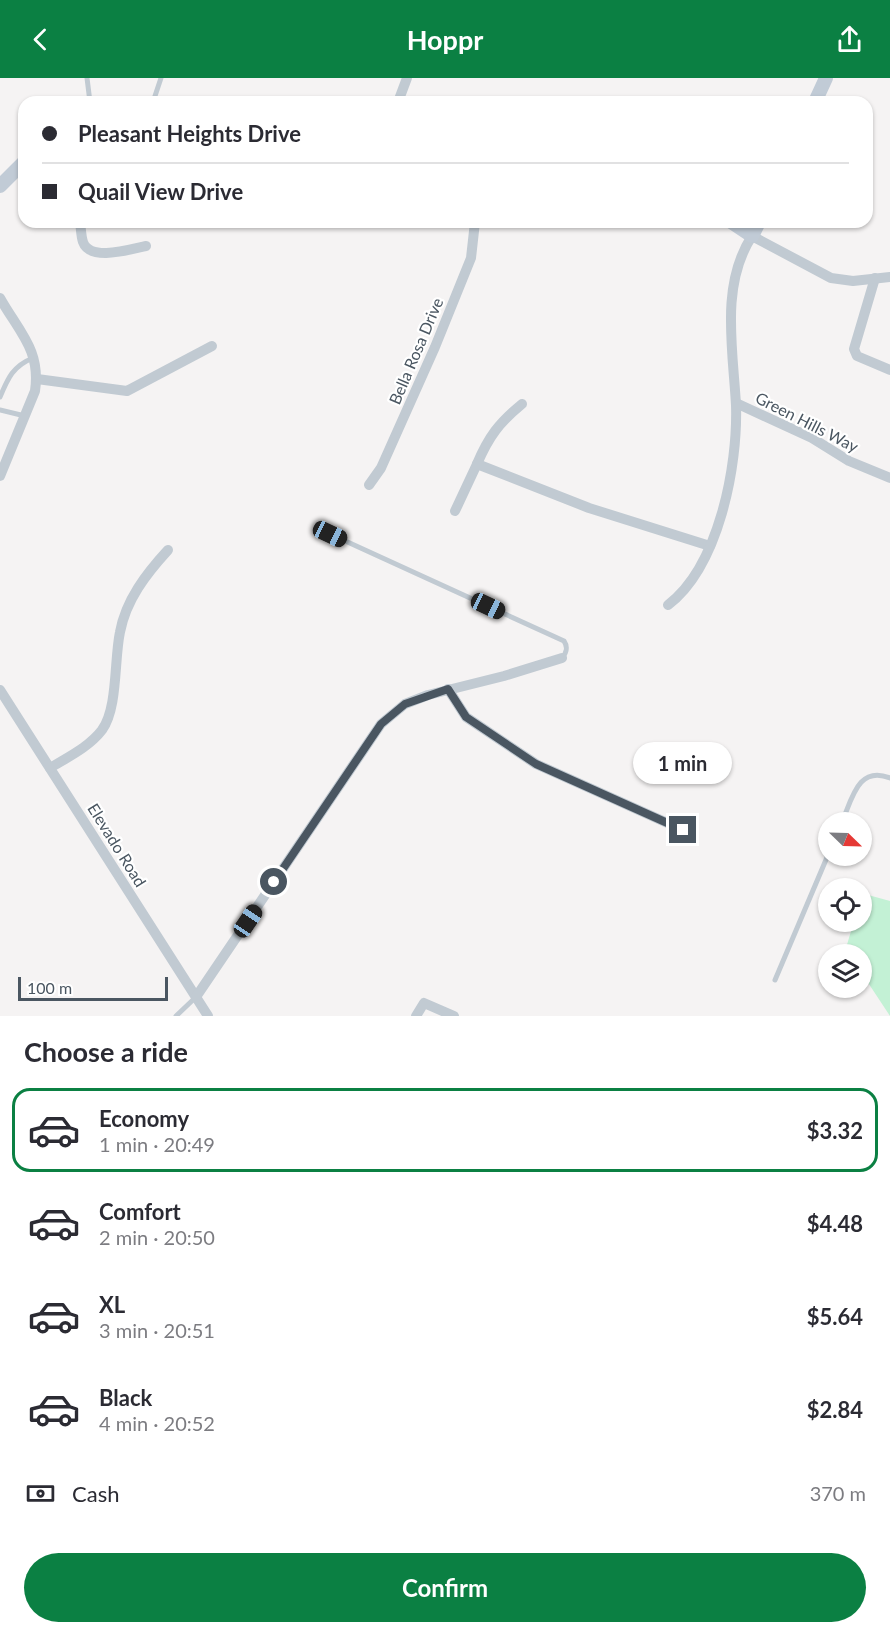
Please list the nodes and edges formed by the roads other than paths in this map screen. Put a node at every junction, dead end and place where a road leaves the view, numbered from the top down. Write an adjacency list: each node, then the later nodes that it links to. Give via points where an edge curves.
1 (87, 78): 5 (lane)
2 (162, 78): 6 (lane)
3 (407, 78): 7 (street)
4 (826, 78): 8 (street)
5 (89, 96)
6 (155, 96)
7 (400, 96)
8 (818, 96)
9 (18, 168): 10 (street)
10 (0, 186)
11 (81, 228): 16 (street, via 83,243 90,251 102,254)
12 (474, 228): 32 (street, Bella Rosa Drive, via 471,258 440,336 381,468)
13 (740, 228): 15 (street)
14 (756, 228): 15 (street)
15 (752, 236): 18 (street, via 831,278); 25 (street, Green Hills Way, via 738,261 733,300)
16 (146, 246)
17 (890, 277): 18 (street)
18 (875, 278): 22 (street, via 854,349 857,356)
19 (0, 298): 21 (street)
20 (212, 346): 23 (street, via 127,391)
21 (34, 357): 23 (street); 24 (lane, via 11,372)
22 (890, 370)
23 (36, 379): 28 (street)
24 (0, 397)
25 (736, 403): 31 (street, Green Hills Way); 35 (street, via 732,469)
26 (522, 404): 29 (street, via 487,440)
27 (0, 410): 28 (lane)
28 (25, 416): 30 (street)
29 (477, 464): 33 (street); 35 (street, via 590,508)
30 (0, 476)
31 (890, 478)
32 (369, 485)
33 (455, 511)
34 (330, 534): 38 (lane, via 564,641 567,645)
35 (710, 546): 37 (street, via 702,567 681,595)
36 (168, 550): 41 (street, via 138,587 124,614 109,712 103,728 92,742)
37 (668, 605)
38 (562, 658): 39 (street)
39 (448, 689): 44 (street, via 466,717 515,752); 47 (street, via 405,704 381,724)
40 (0, 690): 41 (street, Elevado Road)
41 (50, 768): 47 (street, Elevado Road)
42 (890, 778): 43 (lane, via 870,775 858,784)
43 (846, 812)
44 (683, 830)
45 (823, 866): 46 (lane)
46 (775, 980)
47 (196, 997): 48 (lane); 49 (street, Elevado Road)
48 (176, 1016)
49 (208, 1016)
50 (416, 1016): 51 (street, via 424,1003)
51 (454, 1016)

